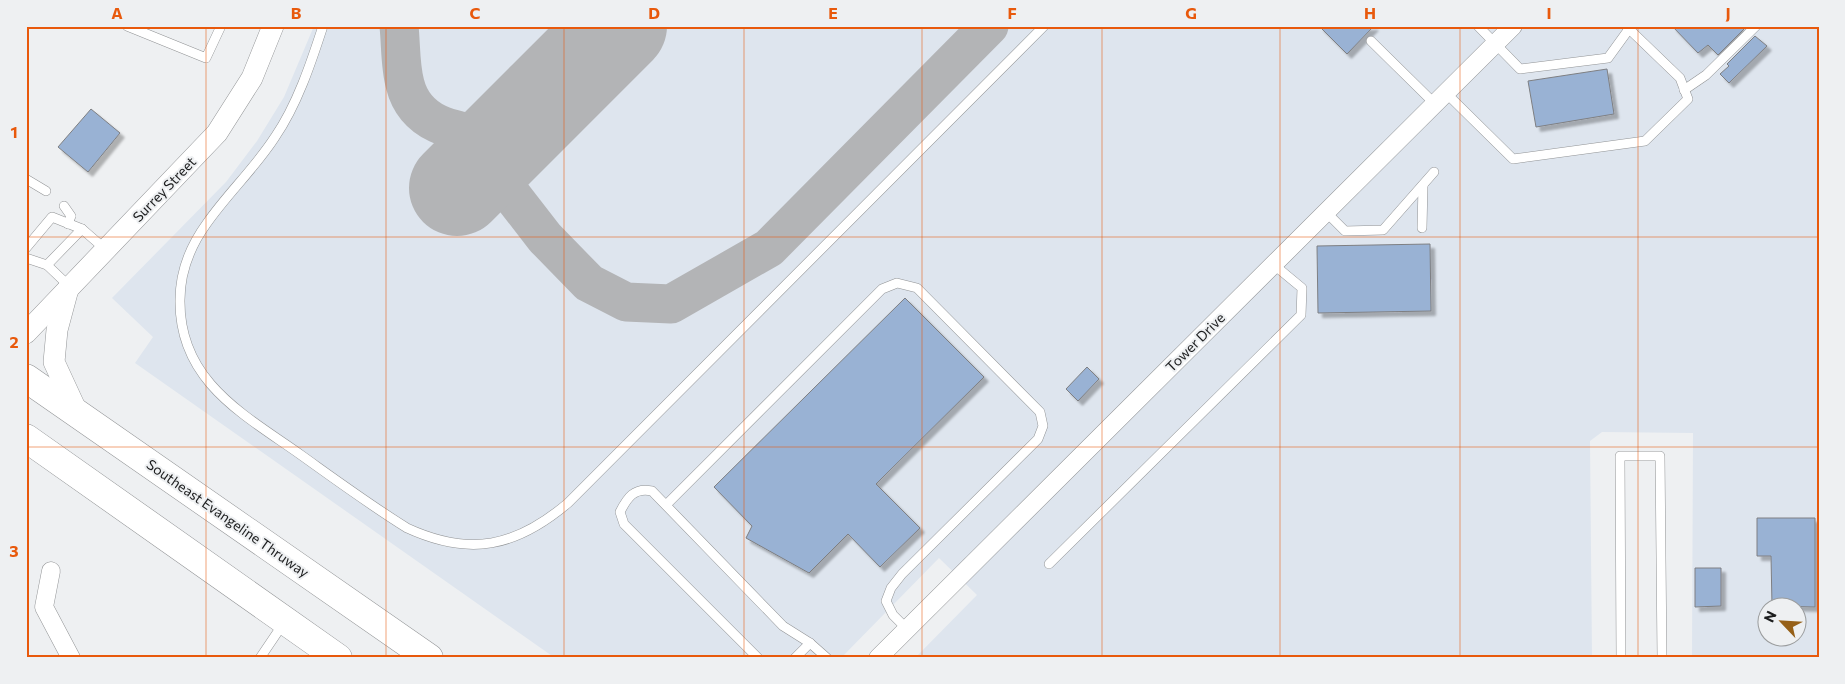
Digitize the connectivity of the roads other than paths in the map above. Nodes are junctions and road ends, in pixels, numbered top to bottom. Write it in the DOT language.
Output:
graph roads {
  1 [pos="127,26"];
  2 [pos="221,26"];
  3 [pos="273,26"];
  4 [pos="323,26"];
  5 [pos="1044,26"];
  6 [pos="1478,26"];
  7 [pos="1513,26"];
  8 [pos="1756,26"];
  9 [pos="1628,28"];
  10 [pos="1371,41"];
  11 [pos="1495,44"];
  12 [pos="1684,90"];
  13 [pos="1440,98"];
  14 [pos="1434,172"];
  15 [pos="26,179"];
  16 [pos="1423,185"];
  17 [pos="46,191"];
  18 [pos="64,206"];
  19 [pos="1326,212"];
  20 [pos="68,224"];
  21 [pos="1422,228"];
  22 [pos="82,229"];
  23 [pos="28,242"];
  24 [pos="105,249"];
  25 [pos="26,258"];
  26 [pos="1273,264"];
  27 [pos="48,265"];
  28 [pos="69,286"];
  29 [pos="26,333"];
  30 [pos="26,378"];
  31 [pos="78,414"];
  32 [pos="26,438"];
  33 [pos="667,504"];
  34 [pos="1049,564"];
  35 [pos="51,571"];
  36 [pos="285,621"];
  37 [pos="907,629"];
  38 [pos="810,643"];
  39 [pos="71,658"];
  40 [pos="260,658"];
  41 [pos="326,658"];
  42 [pos="338,658"];
  43 [pos="429,658"];
  44 [pos="758,658"];
  45 [pos="795,658"];
  46 [pos="827,658"];
  47 [pos="878,658"];
  48 [pos="1621,658"];
  49 [pos="1662,658"];
  1 -- 2 [label="lane"];
  3 -- 24 [label="street, Surrey Street"];
  4 -- 5 [label="lane"];
  6 -- 11 [label="lane"];
  7 -- 11 [label="street, Tower Drive"];
  8 -- 12 [label="lane"];
  9 -- 11 [label="lane"];
  9 -- 12 [label="lane"];
  10 -- 13 [label="lane"];
  11 -- 13 [label="street, Tower Drive"];
  12 -- 13 [label="lane"];
  13 -- 19 [label="street, Tower Drive"];
  14 -- 16 [label="lane"];
  15 -- 17 [label="lane"];
  16 -- 19 [label="lane"];
  16 -- 21 [label="lane"];
  18 -- 20 [label="lane"];
  19 -- 26 [label="street, Tower Drive"];
  20 -- 22 [label="lane"];
  20 -- 23 [label="lane"];
  22 -- 24 [label="lane"];
  22 -- 27 [label="lane"];
  24 -- 28 [label="street, Surrey Street"];
  25 -- 27 [label="lane"];
  26 -- 34 [label="lane"];
  26 -- 37 [label="street, Tower Drive"];
  27 -- 28 [label="lane"];
  28 -- 29 [label="street, Surrey Street"];
  28 -- 31 [label="street"];
  30 -- 31 [label="highway, Southeast Evangeline Thruway"];
  31 -- 43 [label="highway, Southeast Evangeline Thruway"];
  32 -- 36 [label="highway"];
  33 -- 37 [label="lane"];
  33 -- 38 [label="lane"];
  33 -- 44 [label="lane"];
  35 -- 39 [label="street"];
  36 -- 40 [label="lane"];
  36 -- 41 [label="highway"];
  36 -- 42 [label="highway"];
  37 -- 47 [label="street, Tower Drive"];
  38 -- 45 [label="lane"];
  38 -- 46 [label="lane"];
  48 -- 49 [label="lane"];
}
